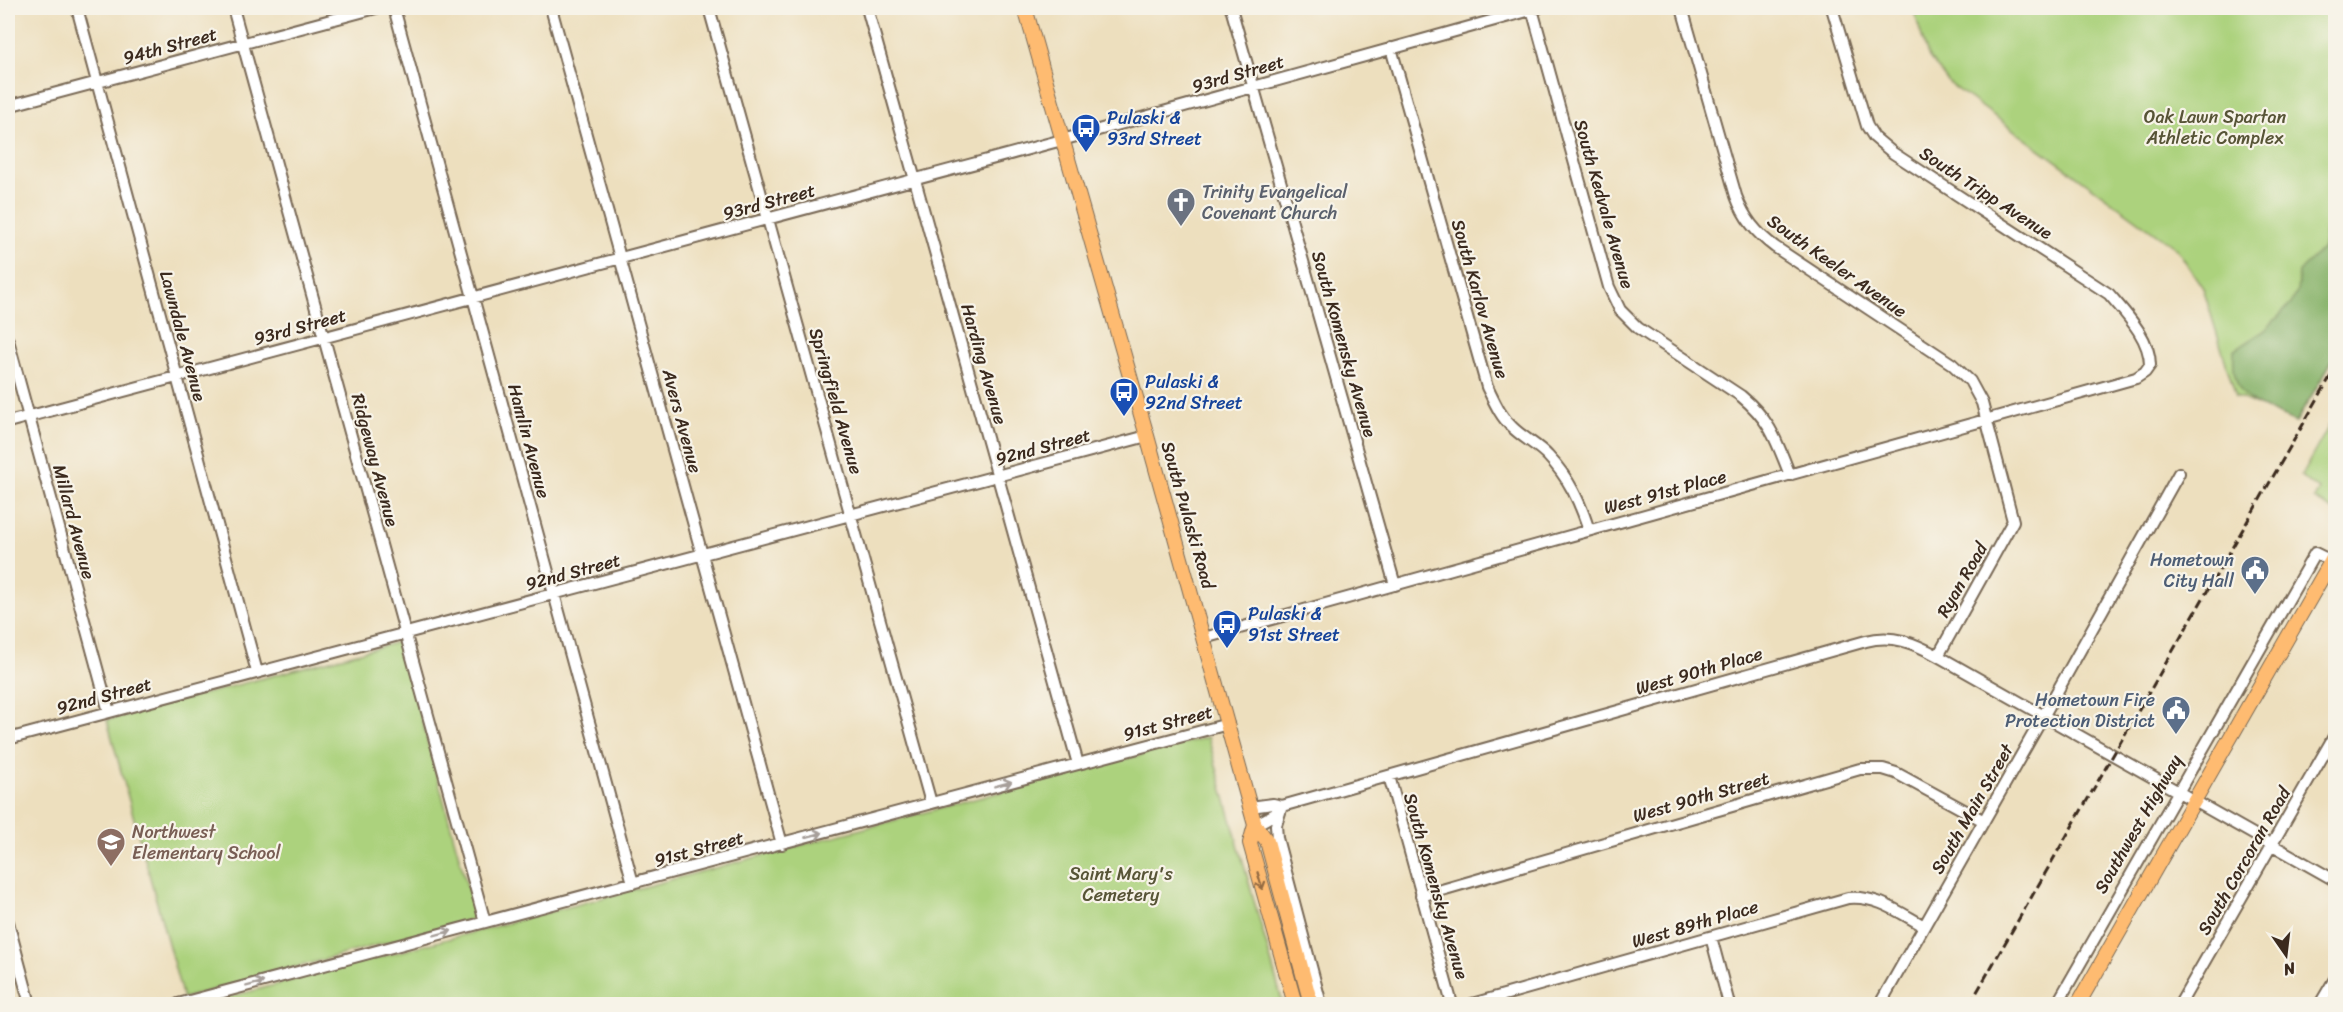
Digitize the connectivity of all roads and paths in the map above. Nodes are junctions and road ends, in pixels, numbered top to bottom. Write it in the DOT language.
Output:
graph roads {
  1 [pos="77,8"];
  2 [pos="233,8"];
  3 [pos="376,8"];
  4 [pos="394,8"];
  5 [pos="551,8"];
  6 [pos="709,8"];
  7 [pos="867,8"];
  8 [pos="1025,8"];
  9 [pos="1231,8"];
  10 [pos="1535,8"];
  11 [pos="1682,8"];
  12 [pos="1832,8"];
  13 [pos="242,43"];
  14 [pos="1391,48"];
  15 [pos="97,82"];
  16 [pos="1254,87"];
  17 [pos="8,106"];
  18 [pos="1062,140"];
  19 [pos="915,180"];
  20 [pos="768,219"];
  21 [pos="620,259"];
  22 [pos="473,298"];
  23 [pos="324,338"];
  24 [pos="8,340"];
  25 [pos="177,377"];
  26 [pos="2136,378"];
  27 [pos="28,417"];
  28 [pos="1986,420"];
  29 [pos="8,422"];
  30 [pos="1147,436"];
  31 [pos="2179,473"];
  32 [pos="1790,474"];
  33 [pos="998,476"];
  34 [pos="850,515"];
  35 [pos="2013,521"];
  36 [pos="1589,530"];
  37 [pos="701,555"];
  38 [pos="2333,557"];
  39 [pos="1395,585"];
  40 [pos="554,594"];
  41 [pos="405,633"];
  42 [pos="1204,638"];
  43 [pos="1938,656"];
  44 [pos="257,672"];
  45 [pos="109,712"];
  46 [pos="2044,716"];
  47 [pos="1228,724"];
  48 [pos="2336,733"];
  49 [pos="8,739"];
  50 [pos="1078,764"];
  51 [pos="1389,777"];
  52 [pos="2177,792"];
  53 [pos="2194,802"];
  54 [pos="931,803"];
  55 [pos="1282,806"];
  56 [pos="1250,807"];
  57 [pos="1984,820"];
  58 [pos="1255,825"];
  59 [pos="782,844"];
  60 [pos="2272,846"];
  61 [pos="2336,881"];
  62 [pos="633,884"];
  63 [pos="1421,896"];
  64 [pos="8,922"];
  65 [pos="486,922"];
  66 [pos="1924,926"];
  67 [pos="1711,937"];
  68 [pos="2336,976"];
  69 [pos="30,1005"];
  70 [pos="178,1005"];
  71 [pos="1295,1005"];
  72 [pos="1311,1005"];
  73 [pos="1321,1005"];
  74 [pos="1452,1005"];
  75 [pos="1472,1005"];
  76 [pos="1729,1005"];
  77 [pos="1880,1005"];
  78 [pos="2057,1005"];
  79 [pos="2078,1005"];
  80 [pos="2180,1005"];
  81 [pos="2320,1005"];
  1 -- 15 [label="street, Lawndale Avenue"];
  2 -- 13 [label="street, Ridgeway Avenue"];
  3 -- 13 [label="street, 94th Street"];
  4 -- 22 [label="street, Hamlin Avenue"];
  5 -- 21 [label="street, Avers Avenue"];
  6 -- 20 [label="street, Springfield Avenue"];
  7 -- 19 [label="street, Harding Avenue"];
  8 -- 18 [label="main road, South Pulaski Road"];
  9 -- 16 [label="street, South Komensky Avenue"];
  10 -- 14 [label="street, 93rd Street"];
  10 -- 32 [label="street, South Kedvale Avenue"];
  11 -- 28 [label="street, South Keeler Avenue"];
  12 -- 26 [label="street, South Tripp Avenue"];
  13 -- 15 [label="street, 94th Street"];
  13 -- 23 [label="street, Ridgeway Avenue"];
  14 -- 16 [label="street, 93rd Street"];
  14 -- 36 [label="street, South Karlov Avenue"];
  15 -- 17 [label="street, 94th Street"];
  15 -- 25 [label="street, Lawndale Avenue"];
  16 -- 18 [label="street, 93rd Street"];
  16 -- 39 [label="street, South Komensky Avenue"];
  18 -- 19 [label="street, 93rd Street"];
  18 -- 30 [label="main road, South Pulaski Road"];
  19 -- 20 [label="street, 93rd Street"];
  19 -- 33 [label="street, Harding Avenue"];
  20 -- 21 [label="street, 93rd Street"];
  20 -- 34 [label="street, Springfield Avenue"];
  21 -- 22 [label="street, 93rd Street"];
  21 -- 37 [label="street, Avers Avenue"];
  22 -- 23 [label="street, 93rd Street"];
  22 -- 40 [label="street, Hamlin Avenue"];
  23 -- 25 [label="street, 93rd Street"];
  23 -- 41 [label="street, Ridgeway Avenue"];
  24 -- 27 [label="street, Millard Avenue"];
  25 -- 27 [label="street, 93rd Street"];
  25 -- 44 [label="street, Lawndale Avenue"];
  26 -- 28 [label="street, West 91st Place"];
  27 -- 29 [label="street, 93rd Street"];
  27 -- 45 [label="street, Millard Avenue"];
  28 -- 32 [label="street, West 91st Place"];
  28 -- 35 [label="street, South Keeler Avenue"];
  30 -- 33 [label="street, 92nd Street"];
  30 -- 42 [label="main road, South Pulaski Road"];
  31 -- 46 [label="street, South Main Street"];
  32 -- 36 [label="street, West 91st Place"];
  33 -- 34 [label="street, 92nd Street"];
  33 -- 50 [label="street, Harding Avenue"];
  34 -- 37 [label="street, 92nd Street"];
  34 -- 54 [label="street, Springfield Avenue"];
  35 -- 43 [label="street, Ryan Road"];
  36 -- 39 [label="street, West 91st Place"];
  37 -- 40 [label="street, 92nd Street"];
  37 -- 59 [label="street, Avers Avenue"];
  38 -- 52 [label="street, Southwest Highway"];
  38 -- 53 [label="main road, Southwest Highway"];
  39 -- 42 [label="street, West 91st Place"];
  40 -- 41 [label="street, 92nd Street"];
  40 -- 62 [label="street, Hamlin Avenue"];
  41 -- 44 [label="street, 92nd Street"];
  41 -- 65 [label="street, Ridgeway Avenue"];
  42 -- 47 [label="main road, South Pulaski Road"];
  43 -- 46 [label="street, West 90th Place"];
  43 -- 51 [label="street, West 90th Place"];
  44 -- 45 [label="street, 92nd Street"];
  45 -- 49 [label="street, 92nd Street"];
  46 -- 52 [label="street, West 90th Place"];
  46 -- 57 [label="street, South Main Street"];
  47 -- 50 [label="street, 91st Street"];
  47 -- 56 [label="main road, South Pulaski Road"];
  48 -- 60 [label="street, South Corcoran Road"];
  54 -- 50 [label="street, 91st Street, one-way"];
  51 -- 55 [label="street, West 90th Place"];
  51 -- 63 [label="street, South Komensky Avenue"];
  52 -- 53 [label="street, West 90th Place"];
  52 -- 78 [label="street, Southwest Highway"];
  53 -- 60 [label="street, West 90th Place"];
  53 -- 79 [label="main road, Southwest Highway"];
  59 -- 54 [label="street, 91st Street, one-way"];
  55 -- 56 [label="street, West 90th Place"];
  55 -- 58 [label="street, West 90th Place"];
  55 -- 73 [label="street"];
  56 -- 58 [label="main road, South Pulaski Road"];
  57 -- 63 [label="street, West 90th Street"];
  57 -- 66 [label="street, South Main Street"];
  58 -- 71 [label="main road, South Pulaski Road, one-way"];
  58 -- 72 [label="main road, South Pulaski Road"];
  59 -- 62 [label="street, 91st Street"];
  60 -- 61 [label="street, West 90th Place"];
  60 -- 80 [label="street, South Corcoran Road"];
  62 -- 65 [label="street, 91st Street"];
  63 -- 74 [label="street, South Komensky Avenue"];
  64 -- 69 [label="street"];
  70 -- 65 [label="street, 91st Street, one-way"];
  66 -- 67 [label="street, West 89th Place"];
  66 -- 77 [label="street, South Main Street"];
  67 -- 75 [label="street, West 89th Place"];
  67 -- 76 [label="street"];
  68 -- 81 [label="street"];
}
